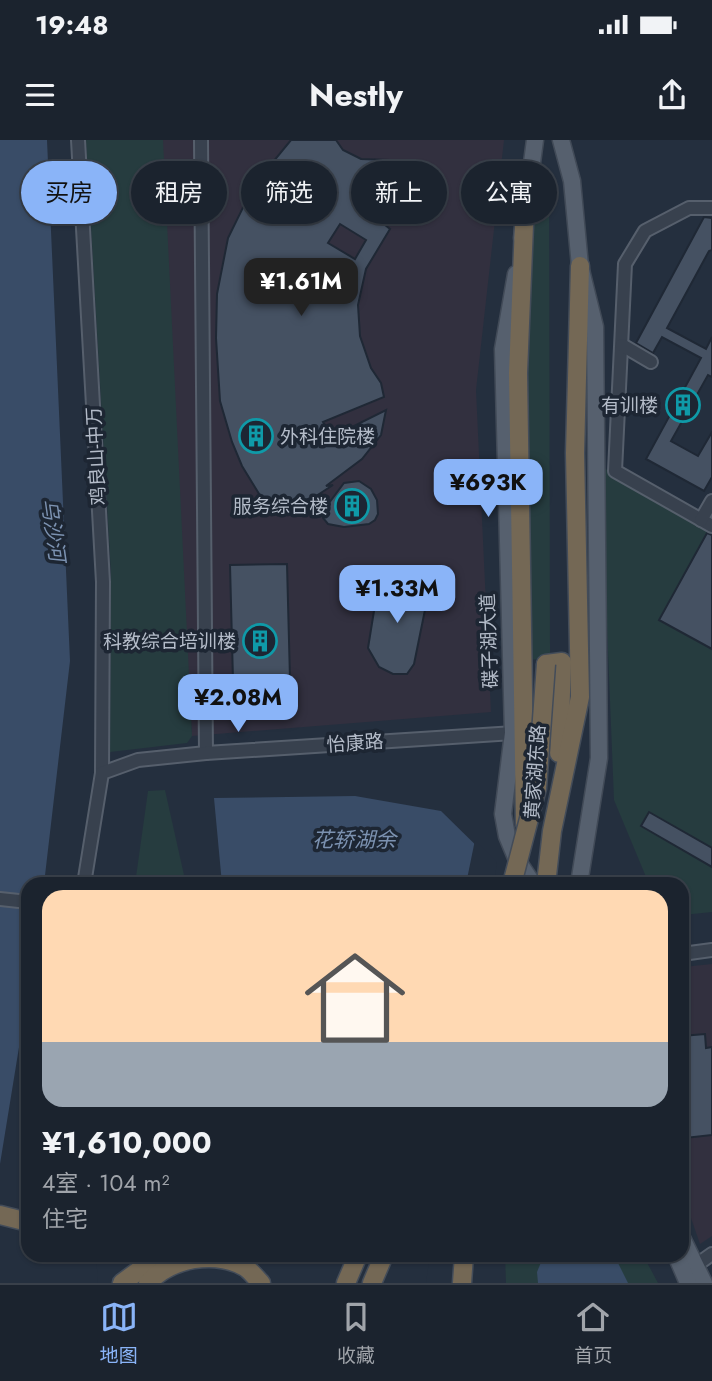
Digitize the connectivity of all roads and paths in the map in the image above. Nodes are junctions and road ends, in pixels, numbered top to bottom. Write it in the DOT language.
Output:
graph roads {
  1 [pos="78,140"];
  2 [pos="201,140"];
  3 [pos="535,140"];
  4 [pos="561,140"];
  5 [pos="712,208"];
  6 [pos="524,225"];
  7 [pos="580,266"];
  8 [pos="622,345"];
  9 [pos="651,362"];
  10 [pos="712,501"];
  11 [pos="707,523"];
  12 [pos="513,733"];
  13 [pos="206,753"];
  14 [pos="102,773"];
  15 [pos="552,831"];
  16 [pos="525,842"];
  17 [pos="85,877"];
  18 [pos="509,877"];
  19 [pos="514,877"];
  20 [pos="530,877"];
  21 [pos="537,877"];
  22 [pos="547,877"];
  23 [pos="580,877"];
  24 [pos="0,900"];
  25 [pos="21,902"];
  26 [pos="712,950"];
  27 [pos="689,953"];
  28 [pos="0,1215"];
  29 [pos="21,1220"];
  30 [pos="689,1253"];
  31 [pos="712,1254"];
  32 [pos="156,1262"];
  33 [pos="178,1262"];
  34 [pos="225,1262"];
  35 [pos="355,1262"];
  36 [pos="381,1262"];
  37 [pos="464,1262"];
  38 [pos="679,1262"];
  39 [pos="695,1266"];
  40 [pos="122,1283"];
  41 [pos="148,1283"];
  42 [pos="261,1283"];
  43 [pos="346,1283"];
  44 [pos="372,1283"];
  45 [pos="462,1283"];
  46 [pos="688,1283"];
  47 [pos="704,1283"];
  1 -- 14 [label="street, 鸡良山-中万"];
  2 -- 13 [label="street"];
  3 -- 6 [label="main road, 碟子湖大道"];
  4 -- 7 [label="main road"];
  5 -- 8 [label="street"];
  6 -- 12 [label="main road, 碟子湖大道"];
  6 -- 16 [label="highway, bridge"];
  7 -- 15 [label="highway"];
  7 -- 23 [label="main road"];
  8 -- 9 [label="street"];
  8 -- 11 [label="street"];
  10 -- 11 [label="street"];
  12 -- 13 [label="street, 怡康路"];
  12 -- 20 [label="main road, 碟子湖大道"];
  13 -- 14 [label="street, 怡康路"];
  14 -- 17 [label="street"];
  15 -- 16 [label="highway, 黄家湖东路, bridge"];
  15 -- 21 [label="highway, 黄家湖东路"];
  15 -- 22 [label="highway"];
  16 -- 18 [label="highway, bridge"];
  16 -- 19 [label="highway, 黄家湖东路, bridge"];
  24 -- 25 [label="street"];
  26 -- 27 [label="street"];
  28 -- 29 [label="highway"];
  30 -- 39 [label="main road"];
  31 -- 39 [label="street"];
  32 -- 40 [label="highway"];
  33 -- 41 [label="highway"];
  34 -- 42 [label="highway"];
  35 -- 43 [label="highway"];
  36 -- 44 [label="highway"];
  37 -- 45 [label="highway"];
  38 -- 46 [label="main road"];
  39 -- 47 [label="main road"];
}
